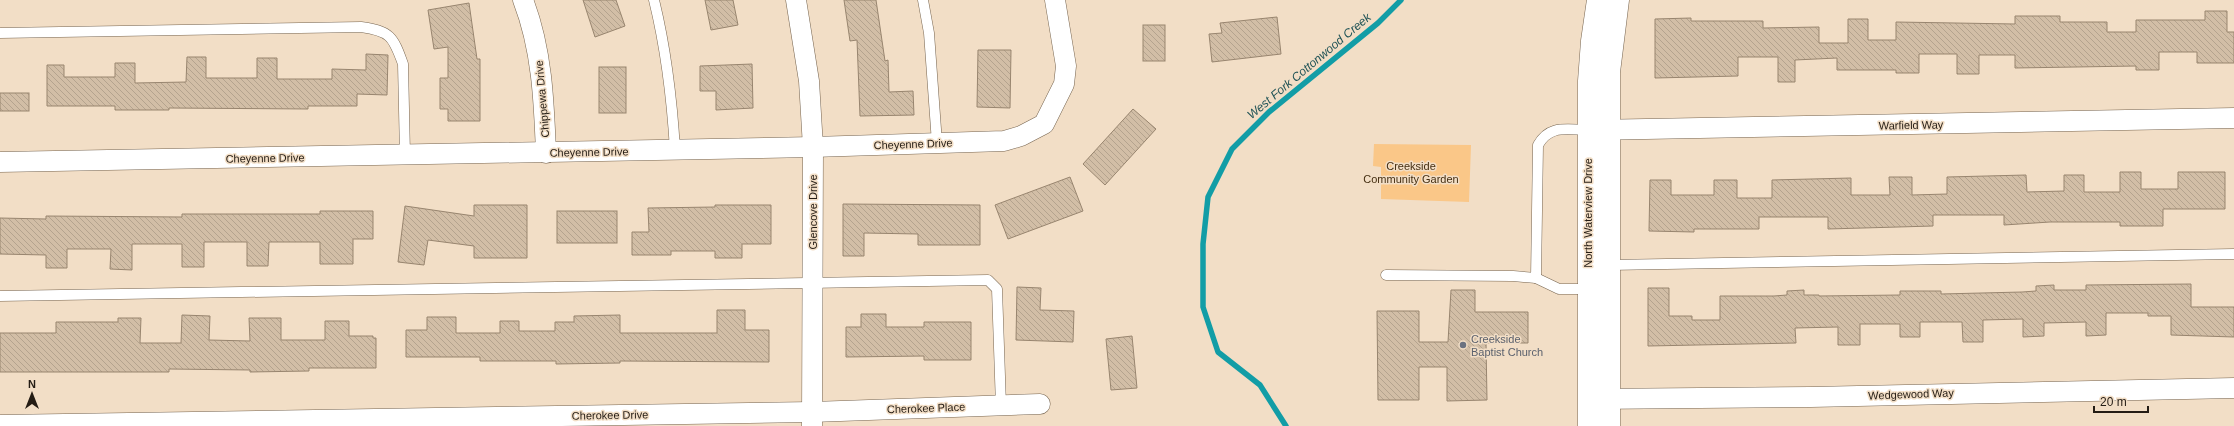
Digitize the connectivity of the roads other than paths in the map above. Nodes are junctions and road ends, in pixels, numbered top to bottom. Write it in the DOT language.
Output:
graph roads {
  1 [pos="523,0"];
  2 [pos="654,0"];
  3 [pos="796,0"];
  4 [pos="923,0"];
  5 [pos="1055,0"];
  6 [pos="1598,0"];
  7 [pos="1618,0"];
  8 [pos="0,33"];
  9 [pos="2234,118"];
  10 [pos="1598,130"];
  11 [pos="937,143"];
  12 [pos="812,147"];
  13 [pos="675,150"];
  14 [pos="546,153"];
  15 [pos="405,155"];
  16 [pos="0,162"];
  17 [pos="2234,254"];
  18 [pos="1609,265"];
  19 [pos="1386,275"];
  20 [pos="1536,278"];
  21 [pos="813,283"];
  22 [pos="1588,289"];
  23 [pos="0,296"];
  24 [pos="2234,388"];
  25 [pos="1599,399"];
  26 [pos="1040,404"];
  27 [pos="1001,406"];
  28 [pos="812,419"];
  29 [pos="0,425"];
  30 [pos="1589,426"];
  31 [pos="1609,426"];
  1 -- 14 [label="street, Chippewa Drive"];
  2 -- 13 [label="lane"];
  3 -- 12 [label="street, Glencove Drive"];
  4 -- 11 [label="lane"];
  5 -- 11 [label="street, Cheyenne Drive"];
  6 -- 10 [label="street, North Waterview Drive"];
  7 -- 10 [label="street, North Waterview Drive"];
  8 -- 15 [label="lane"];
  9 -- 10 [label="street, Warfield Way"];
  10 -- 18 [label="street, North Waterview Drive"];
  10 -- 20 [label="lane"];
  10 -- 22 [label="street, North Waterview Drive"];
  11 -- 12 [label="street, Cheyenne Drive"];
  12 -- 13 [label="street, Cheyenne Drive"];
  12 -- 21 [label="street, Glencove Drive"];
  13 -- 14 [label="street, Cheyenne Drive"];
  14 -- 15 [label="street, Cheyenne Drive"];
  15 -- 16 [label="street, Cheyenne Drive"];
  17 -- 18 [label="lane"];
  18 -- 25 [label="street, North Waterview Drive"];
  19 -- 20 [label="lane"];
  20 -- 22 [label="lane"];
  21 -- 23 [label="lane"];
  21 -- 27 [label="lane"];
  21 -- 28 [label="street, Glencove Drive"];
  22 -- 25 [label="street, North Waterview Drive"];
  24 -- 25 [label="street, Wedgewood Way"];
  25 -- 30 [label="street, North Waterview Drive"];
  25 -- 31 [label="street, North Waterview Drive"];
  26 -- 27 [label="street, Cherokee Place"];
  27 -- 28 [label="street, Cherokee Place"];
  28 -- 29 [label="street, Cherokee Drive"];
}
